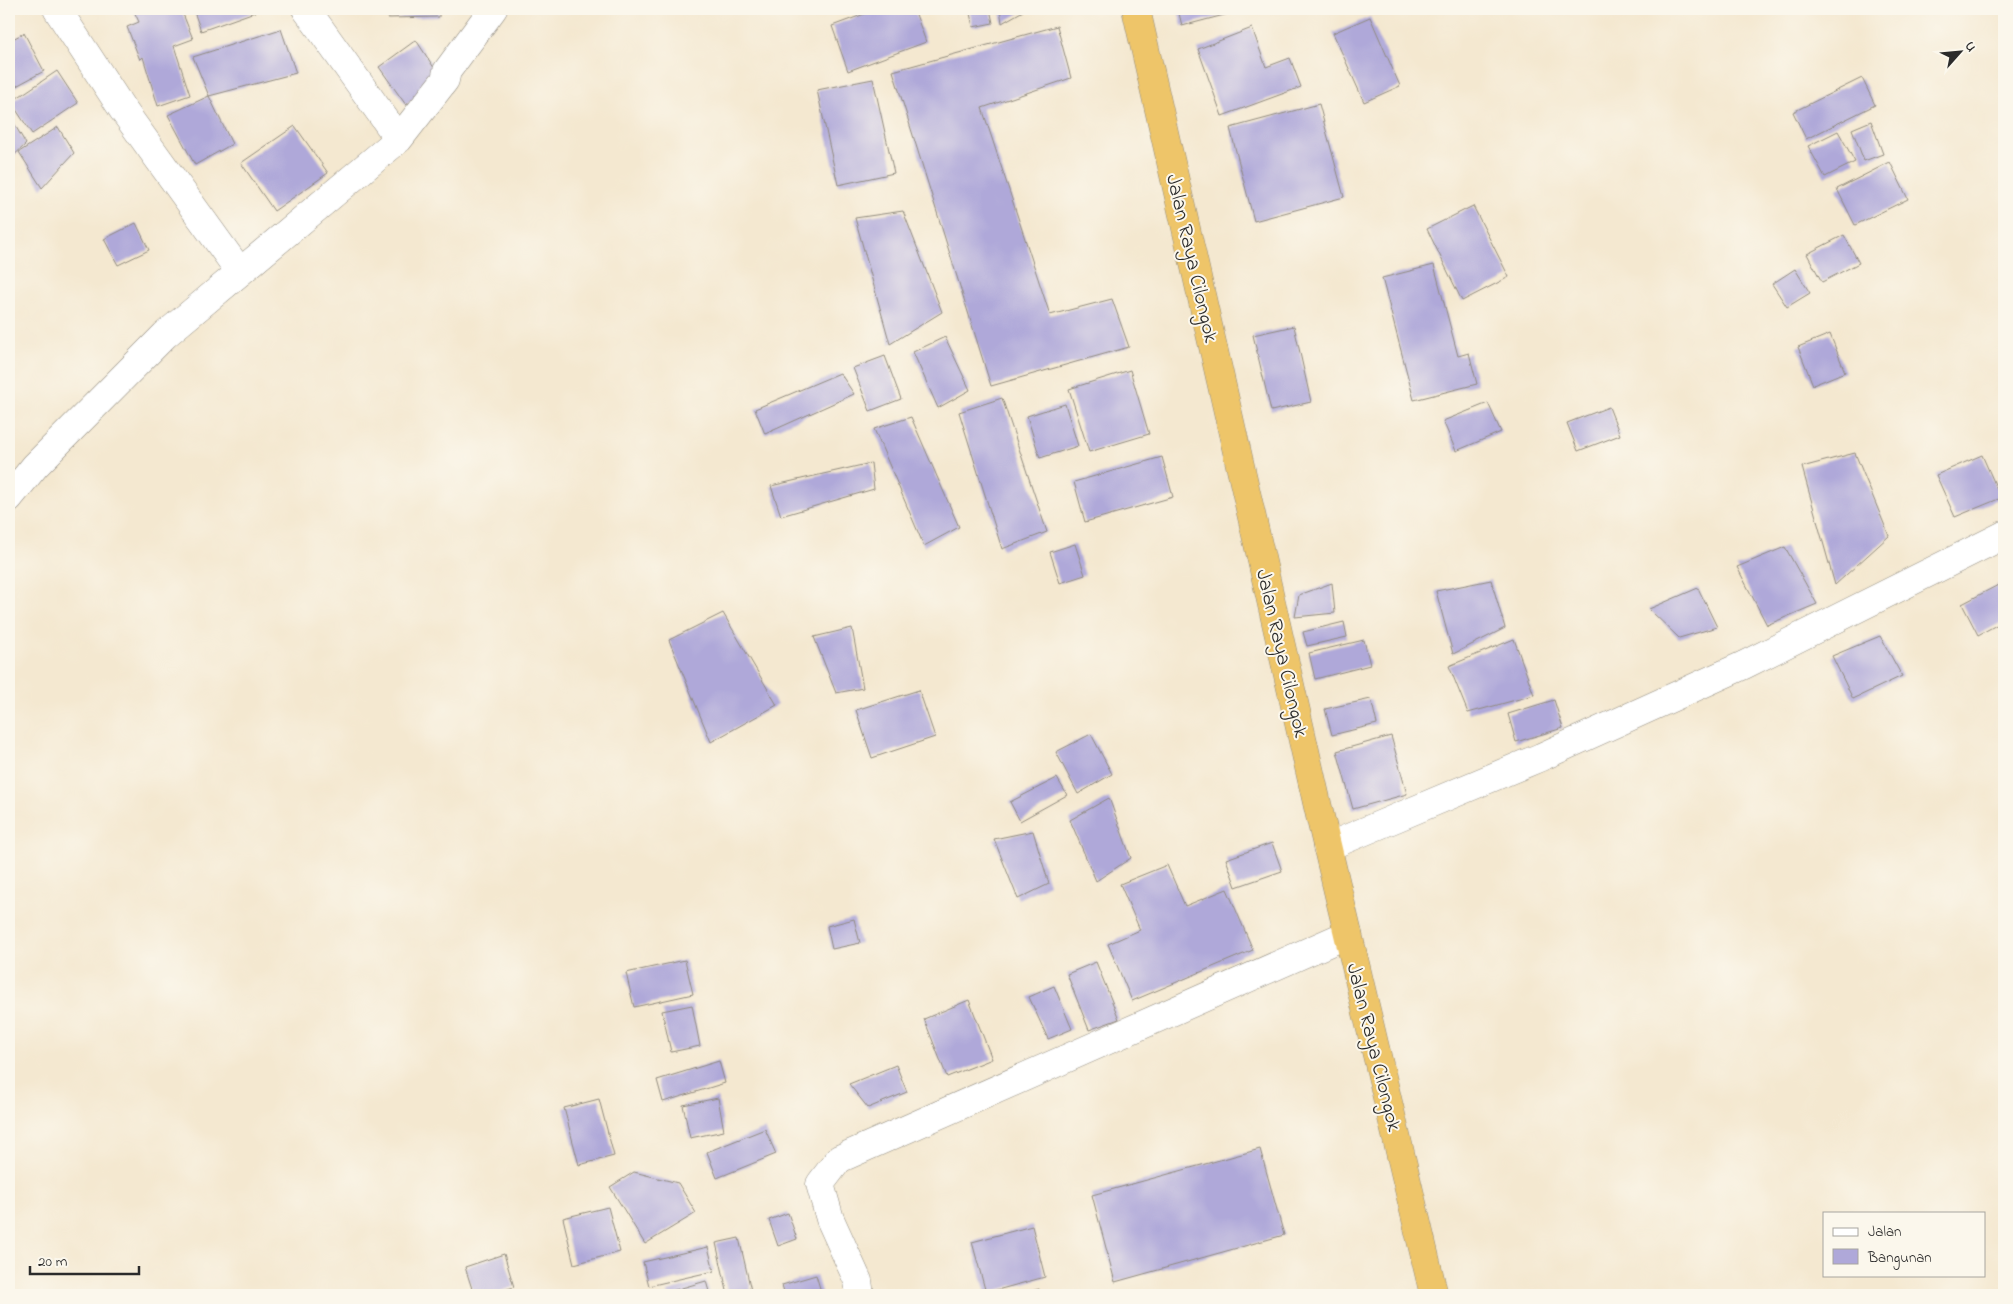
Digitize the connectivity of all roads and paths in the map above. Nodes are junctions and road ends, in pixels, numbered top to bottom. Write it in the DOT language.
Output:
graph roads {
  1 [pos="57,9"];
  2 [pos="306,9"];
  3 [pos="493,9"];
  4 [pos="1136,9"];
  5 [pos="399,139"];
  6 [pos="240,272"];
  7 [pos="9,498"];
  8 [pos="2004,535"];
  9 [pos="1327,847"];
  10 [pos="1348,934"];
  11 [pos="860,1295"];
  12 [pos="1434,1295"];
  1 -- 6 [label="street"];
  2 -- 5 [label="street"];
  3 -- 5 [label="street"];
  4 -- 9 [label="highway, Jalan Raya Cilongok"];
  5 -- 6 [label="street"];
  6 -- 7 [label="street"];
  8 -- 9 [label="street"];
  9 -- 10 [label="highway, Jalan Raya Cilongok"];
  10 -- 11 [label="street"];
  10 -- 12 [label="highway, Jalan Raya Cilongok"];
}
